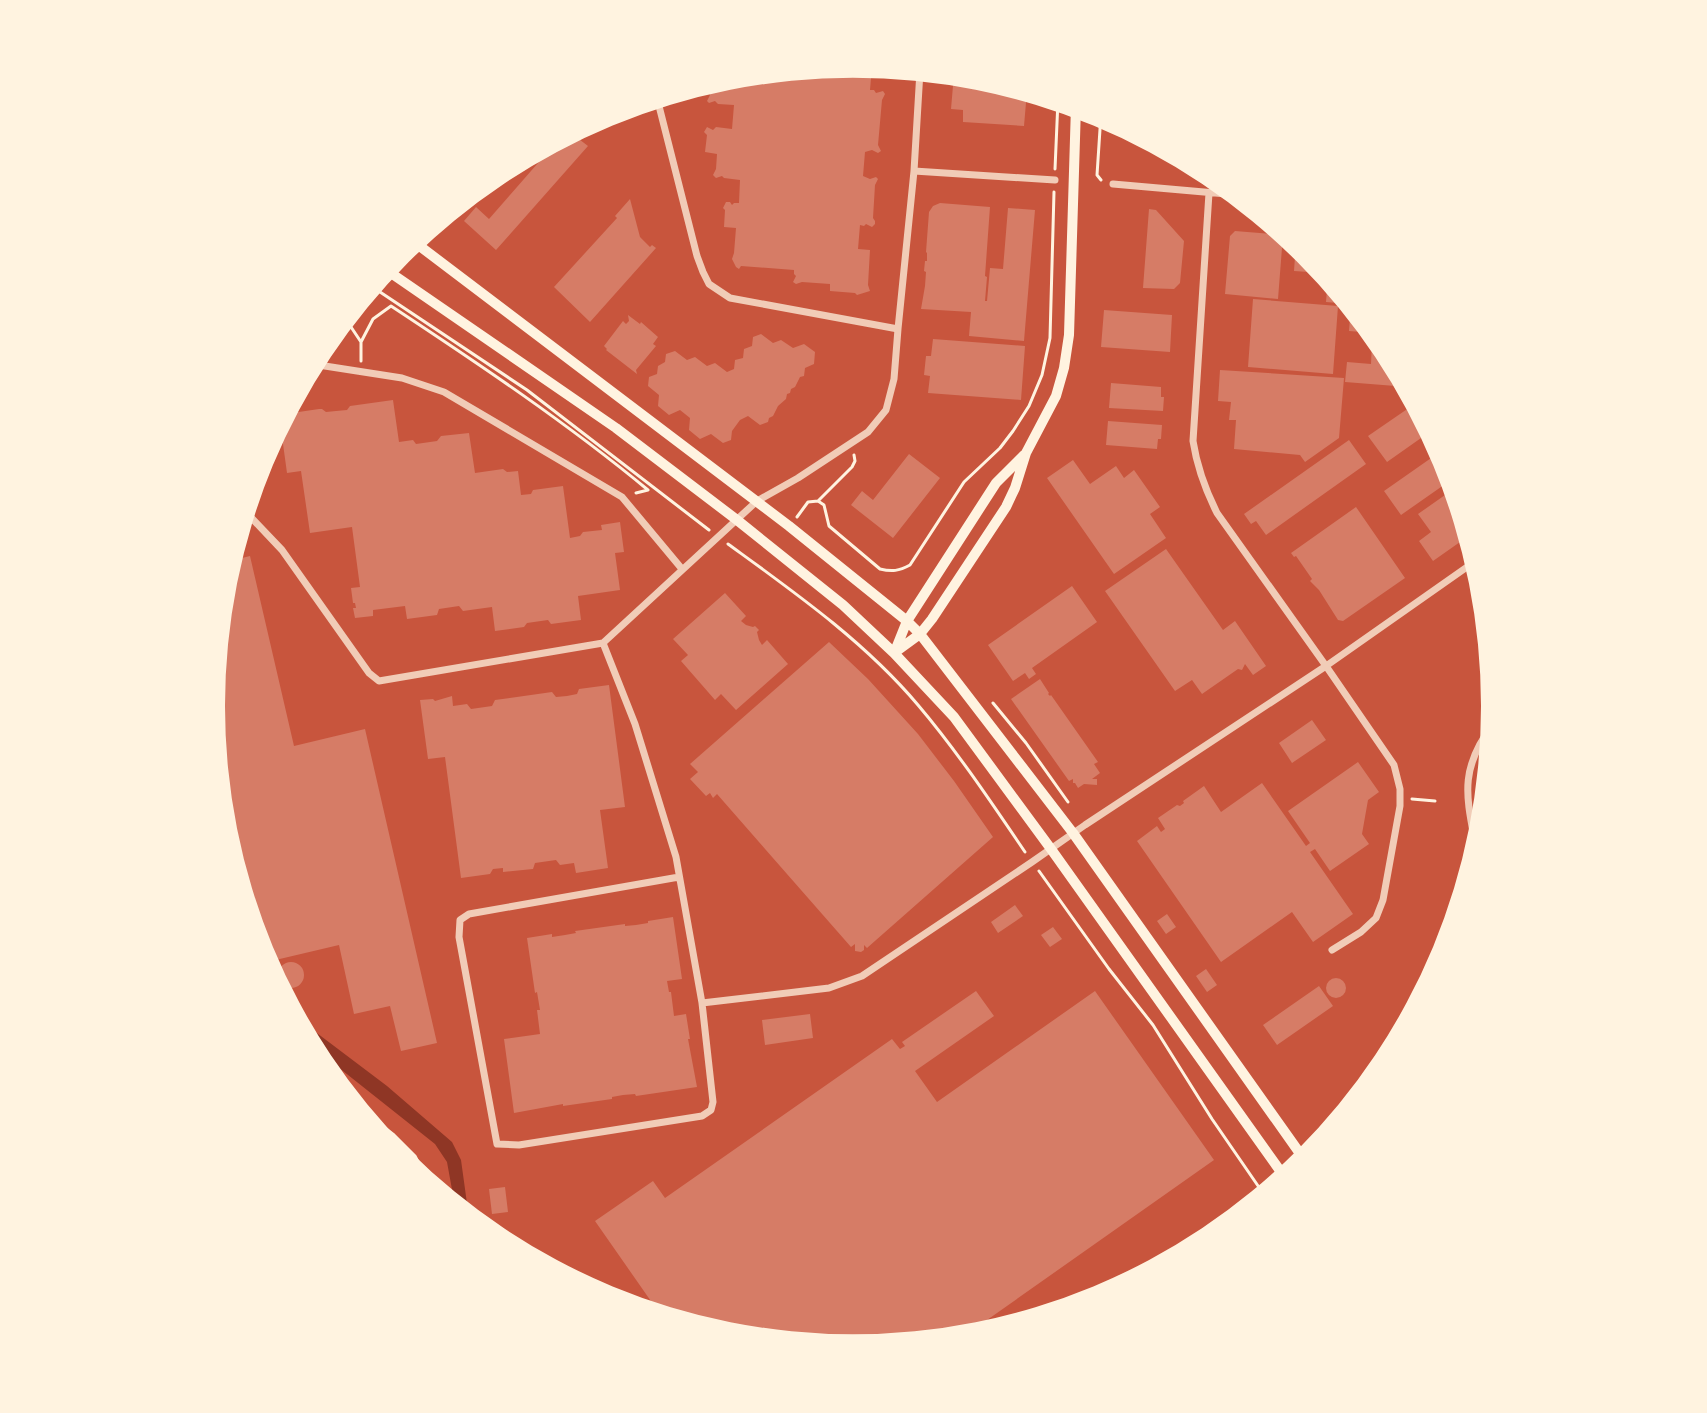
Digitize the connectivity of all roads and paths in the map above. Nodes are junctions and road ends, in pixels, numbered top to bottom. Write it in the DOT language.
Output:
graph roads {
  1 [pos="919,81"];
  2 [pos="660,108"];
  3 [pos="1058,112"];
  4 [pos="1076,119"];
  5 [pos="1100,129"];
  6 [pos="914,171"];
  7 [pos="1055,180"];
  8 [pos="1113,184"];
  9 [pos="1209,193"];
  10 [pos="1216,193"];
  11 [pos="423,249"];
  12 [pos="396,276"];
  13 [pos="381,292"];
  14 [pos="352,328"];
  15 [pos="898,329"];
  16 [pos="361,342"];
  17 [pos="325,366"];
  18 [pos="360,372"];
  19 [pos="853,443"];
  20 [pos="1026,453"];
  21 [pos="622,497"];
  22 [pos="757,501"];
  23 [pos="818,501"];
  24 [pos="253,520"];
  25 [pos="737,520"];
  26 [pos="789,526"];
  27 [pos="719,537"];
  28 [pos="773,549"];
  29 [pos="759,567"];
  30 [pos="1466,568"];
  31 [pos="682,569"];
  32 [pos="907,621"];
  33 [pos="920,634"];
  34 [pos="603,643"];
  35 [pos="894,653"];
  36 [pos="1326,666"];
  37 [pos="993,703"];
  38 [pos="1481,743"];
  39 [pos="1400,797"];
  40 [pos="1435,801"];
  41 [pos="1068,802"];
  42 [pos="1472,819"];
  43 [pos="1073,833"];
  44 [pos="1051,849"];
  45 [pos="1032,862"];
  46 [pos="679,877"];
  47 [pos="1332,950"];
  48 [pos="702,1003"];
  49 [pos="395,1136"];
  50 [pos="1298,1151"];
  51 [pos="416,1157"];
  52 [pos="1279,1169"];
  53 [pos="1259,1187"];
  1 -- 6 [label="street"];
  2 -- 15 [label="street"];
  3 -- 7 [label="path"];
  4 -- 20 [label="main road"];
  5 -- 8 [label="path"];
  6 -- 7 [label="street"];
  6 -- 15 [label="street"];
  7 -- 23 [label="path"];
  8 -- 9 [label="street"];
  9 -- 10 [label="street"];
  9 -- 36 [label="street"];
  11 -- 22 [label="main road"];
  12 -- 25 [label="main road"];
  13 -- 27 [label="path"];
  14 -- 16 [label="path"];
  15 -- 19 [label="street"];
  16 -- 18 [label="path"];
  16 -- 21 [label="path"];
  17 -- 18 [label="street"];
  18 -- 21 [label="street"];
  19 -- 22 [label="street"];
  19 -- 23 [label="path"];
  20 -- 32 [label="main road"];
  20 -- 33 [label="main road"];
  21 -- 31 [label="street"];
  22 -- 25 [label="street"];
  22 -- 26 [label="main road"];
  23 -- 26 [label="path"];
  24 -- 34 [label="street"];
  25 -- 27 [label="street"];
  25 -- 28 [label="main road"];
  26 -- 32 [label="main road"];
  27 -- 29 [label="path"];
  27 -- 31 [label="street"];
  28 -- 29 [label="path"];
  28 -- 35 [label="main road"];
  29 -- 45 [label="path"];
  30 -- 36 [label="street"];
  31 -- 34 [label="street"];
  32 -- 33 [label="main road"];
  32 -- 35 [label="main road"];
  33 -- 35 [label="main road"];
  33 -- 43 [label="main road"];
  34 -- 46 [label="street"];
  35 -- 44 [label="main road"];
  36 -- 39 [label="street"];
  36 -- 43 [label="street"];
  37 -- 41 [label="path"];
  38 -- 42 [label="street"];
  39 -- 40 [label="path"];
  39 -- 47 [label="street"];
  43 -- 44 [label="street"];
  43 -- 50 [label="main road"];
  44 -- 45 [label="street"];
  44 -- 52 [label="main road"];
  45 -- 48 [label="street"];
  45 -- 53 [label="path"];
  46 -- 48 [label="street"];
  46 -- 48 [label="street"];
  49 -- 51 [label="path"];
}
